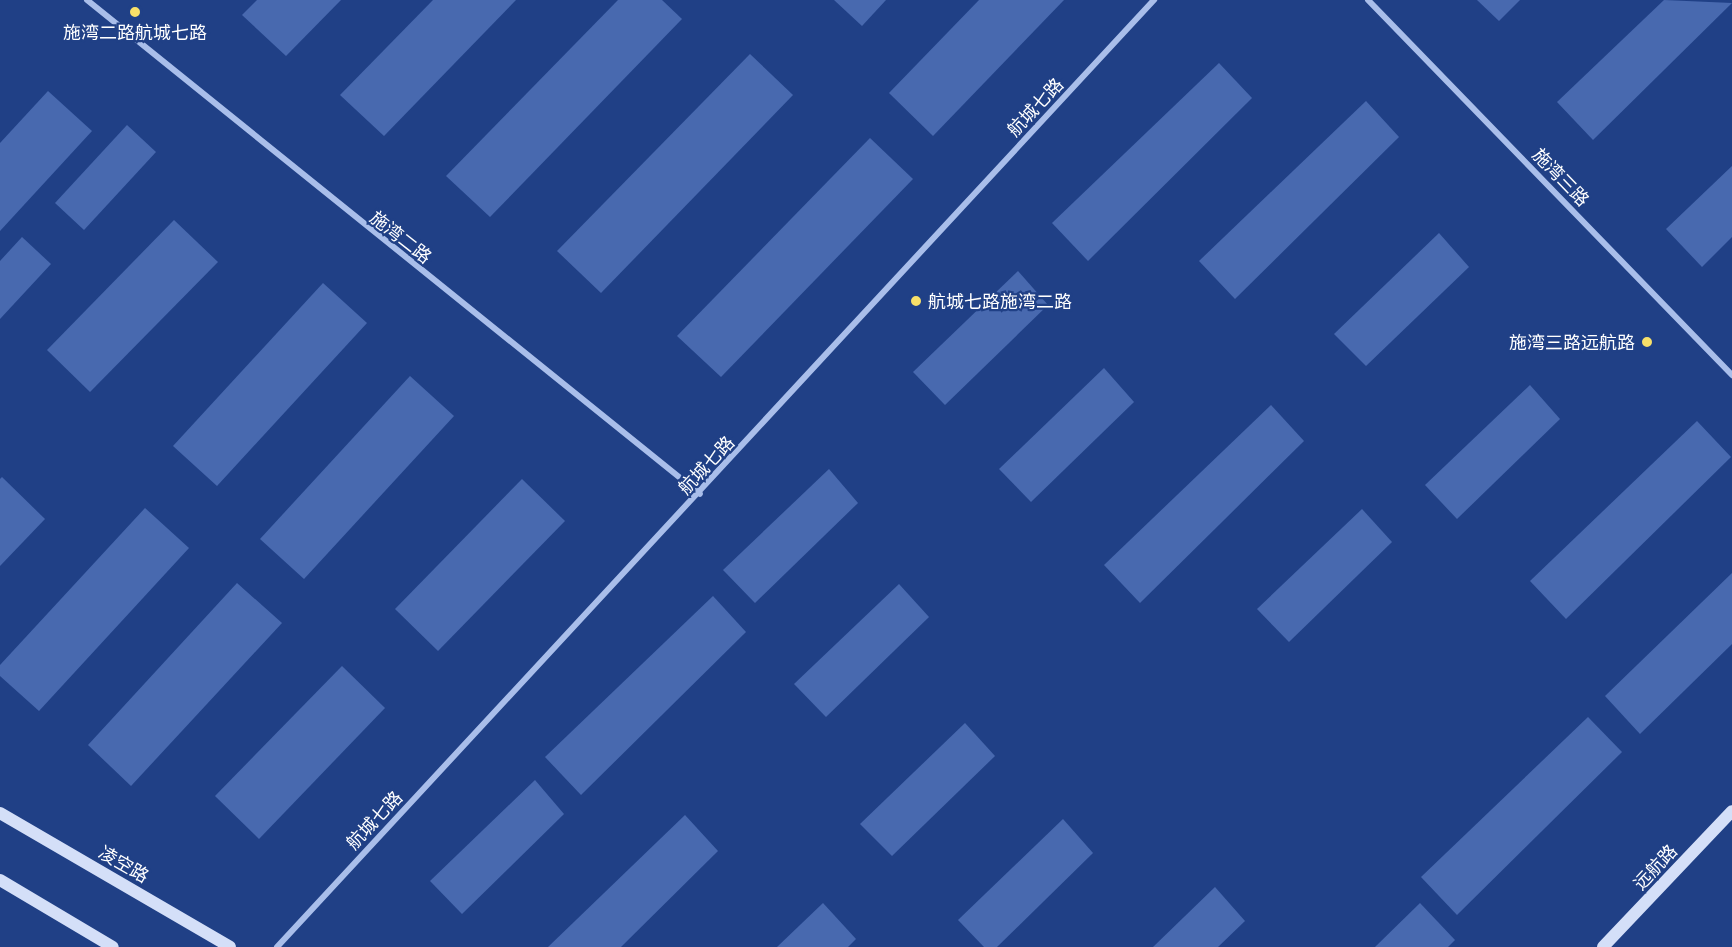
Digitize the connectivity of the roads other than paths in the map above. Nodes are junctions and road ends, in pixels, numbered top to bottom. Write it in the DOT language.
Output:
graph roads {
  1 [pos="87,0"];
  2 [pos="1154,0"];
  3 [pos="1368,0"];
  4 [pos="1732,375"];
  5 [pos="700,494"];
  6 [pos="1732,811"];
  7 [pos="0,813"];
  8 [pos="0,880"];
  9 [pos="113,947"];
  10 [pos="230,947"];
  11 [pos="277,947"];
  12 [pos="1603,947"];
  1 -- 5 [label="street, 施湾二路"];
  2 -- 5 [label="street, 航城七路"];
  3 -- 4 [label="street, 施湾三路"];
  5 -- 11 [label="street, 航城七路"];
  6 -- 12 [label="main road, 远航路"];
  7 -- 10 [label="main road, 凌空路"];
  8 -- 9 [label="main road"];
}
